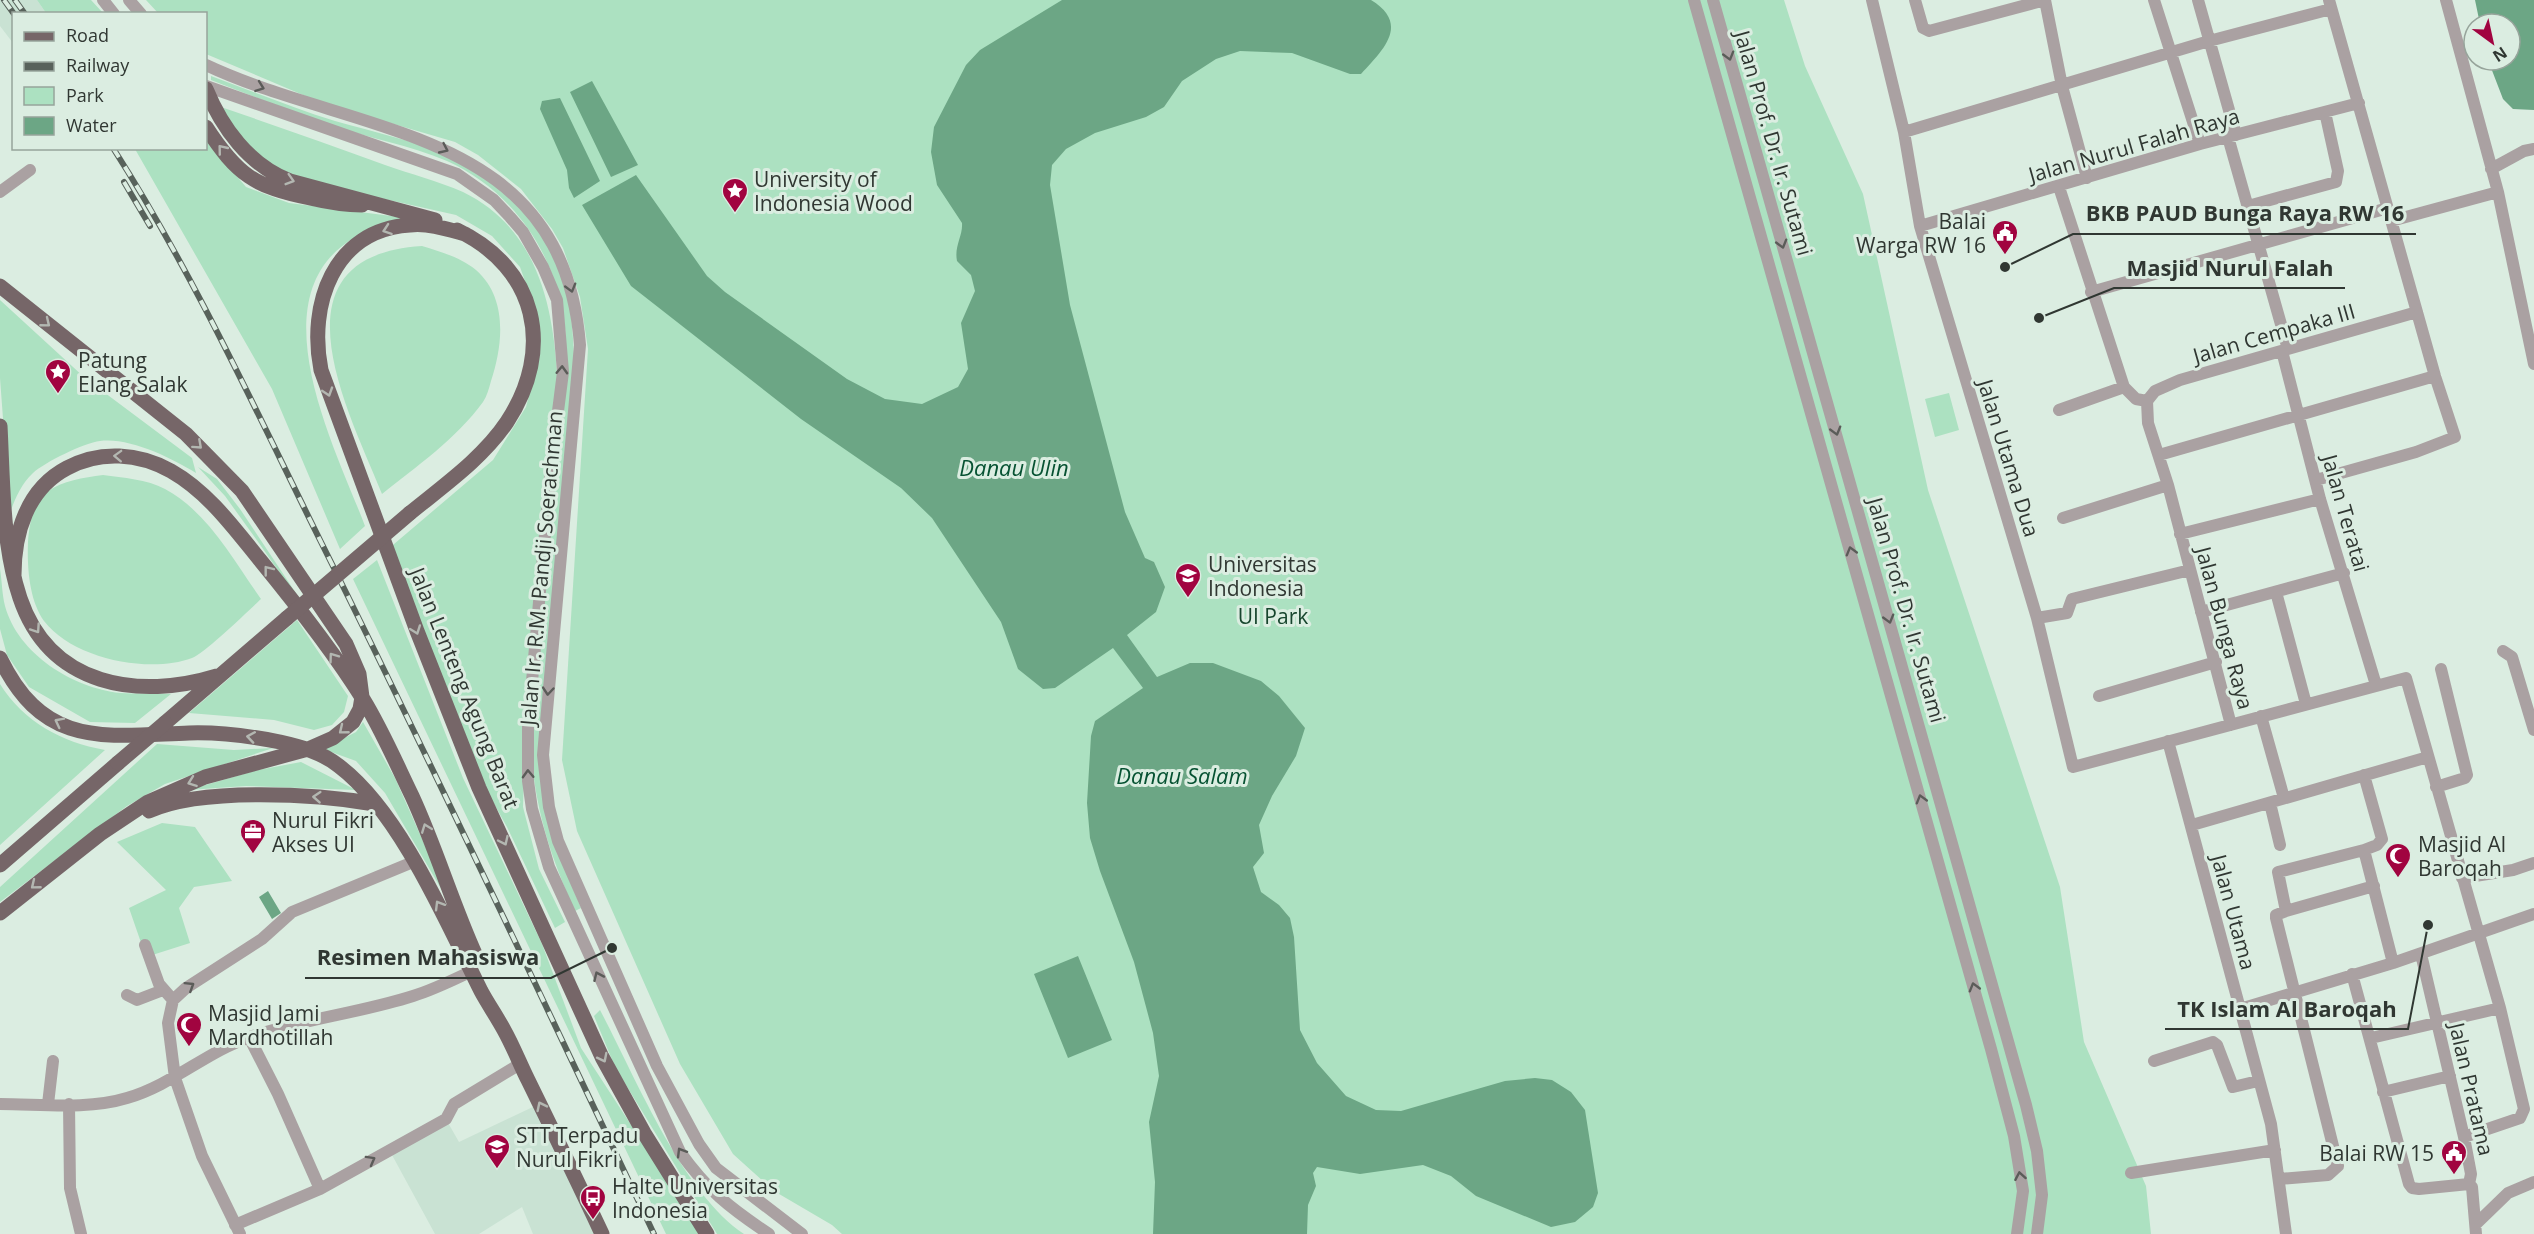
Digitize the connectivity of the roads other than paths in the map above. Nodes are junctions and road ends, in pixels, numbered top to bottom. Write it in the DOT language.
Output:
graph roads {
  1 [pos="103,0"];
  2 [pos="129,0"];
  3 [pos="1694,0"];
  4 [pos="1713,0"];
  5 [pos="1872,0"];
  6 [pos="1916,0"];
  7 [pos="2045,0"];
  8 [pos="2154,0"];
  9 [pos="2198,0"];
  10 [pos="2446,0"];
  11 [pos="2330,4"];
  12 [pos="112,12"];
  13 [pos="139,12"];
  14 [pos="2209,41"];
  15 [pos="2171,52"];
  16 [pos="207,65"];
  17 [pos="2062,86"];
  18 [pos="207,88"];
  19 [pos="207,91"];
  20 [pos="2359,103"];
  21 [pos="2325,112"];
  22 [pos="207,129"];
  23 [pos="1904,132"];
  24 [pos="2232,136"];
  25 [pos="2200,144"];
  26 [pos="2534,148"];
  27 [pos="2491,168"];
  28 [pos="30,170"];
  29 [pos="2087,178"];
  30 [pos="2059,187"];
  31 [pos="0,192"];
  32 [pos="2498,192"];
  33 [pos="373,203"];
  34 [pos="2248,206"];
  35 [pos="2388,208"];
  36 [pos="2391,221"];
  37 [pos="1920,226"];
  38 [pos="465,234"];
  39 [pos="2258,244"];
  40 [pos="0,286"];
  41 [pos="2091,292"];
  42 [pos="2417,312"];
  43 [pos="2285,350"];
  44 [pos="2534,364"];
  45 [pos="2435,376"];
  46 [pos="2124,387"];
  47 [pos="2147,401"];
  48 [pos="2058,411"];
  49 [pos="2298,414"];
  50 [pos="0,426"];
  51 [pos="2159,455"];
  52 [pos="2316,480"];
  53 [pos="2168,485"];
  54 [pos="2320,499"];
  55 [pos="2063,518"];
  56 [pos="2180,534"];
  57 [pos="2190,570"];
  58 [pos="2344,573"];
  59 [pos="14,575"];
  60 [pos="2276,592"];
  61 [pos="2201,612"];
  62 [pos="2037,618"];
  63 [pos="2504,651"];
  64 [pos="0,658"];
  65 [pos="2216,662"];
  66 [pos="2441,669"];
  67 [pos="217,676"];
  68 [pos="2376,685"];
  69 [pos="2100,696"];
  70 [pos="362,698"];
  71 [pos="2306,704"];
  72 [pos="2262,716"];
  73 [pos="2231,725"];
  74 [pos="2534,730"];
  75 [pos="2168,741"];
  76 [pos="308,748"];
  77 [pos="2428,757"];
  78 [pos="2364,775"];
  79 [pos="2436,787"];
  80 [pos="2284,798"];
  81 [pos="2271,803"];
  82 [pos="375,804"];
  83 [pos="2192,825"];
  84 [pos="2280,845"];
  85 [pos="2364,850"];
  86 [pos="70,856"];
  87 [pos="414,862"];
  88 [pos="2534,863"];
  89 [pos="0,865"];
  90 [pos="2462,878"];
  91 [pos="2374,886"];
  92 [pos="2286,911"];
  93 [pos="0,913"];
  94 [pos="2534,914"];
  95 [pos="2477,934"];
  96 [pos="145,945"];
  97 [pos="2421,954"];
  98 [pos="2393,963"];
  99 [pos="472,971"];
  100 [pos="2352,974"];
  101 [pos="163,990"];
  102 [pos="2296,992"];
  103 [pos="127,995"];
  104 [pos="174,1000"];
  105 [pos="2500,1008"];
  106 [pos="2240,1009"];
  107 [pos="2437,1021"];
  108 [pos="505,1031"];
  109 [pos="249,1038"];
  110 [pos="2371,1038"];
  111 [pos="53,1061"];
  112 [pos="2154,1061"];
  113 [pos="520,1064"];
  114 [pos="2450,1076"];
  115 [pos="175,1078"];
  116 [pos="2258,1081"];
  117 [pos="2383,1092"];
  118 [pos="0,1104"];
  119 [pos="48,1104"];
  120 [pos="69,1104"];
  121 [pos="2464,1137"];
  122 [pos="2275,1150"];
  123 [pos="2131,1173"];
  124 [pos="2279,1179"];
  125 [pos="2534,1182"];
  126 [pos="2469,1184"];
  127 [pos="320,1189"];
  128 [pos="238,1229"];
  129 [pos="2473,1231"];
  130 [pos="795,1232"];
  131 [pos="78,1233"];
  132 [pos="602,1234"];
  133 [pos="707,1234"];
  134 [pos="769,1234"];
  135 [pos="2018,1234"];
  136 [pos="2037,1234"];
  137 [pos="2286,1234"];
  1 -- 12 [label="street"];
  2 -- 13 [label="street"];
  135 -- 3 [label="street, Jalan Prof. Dr. Ir. Sutami, one-way"];
  4 -- 136 [label="street, Jalan Prof. Dr. Ir. Sutami, one-way"];
  5 -- 23 [label="street, Jalan Utama Dua"];
  6 -- 7 [label="street"];
  7 -- 17 [label="street"];
  8 -- 15 [label="street"];
  9 -- 14 [label="street"];
  10 -- 27 [label="street"];
  11 -- 14 [label="street"];
  11 -- 20 [label="street"];
  14 -- 15 [label="street"];
  14 -- 24 [label="street"];
  15 -- 17 [label="street"];
  15 -- 25 [label="street"];
  16 -- 130 [label="street, Jalan Ir. R.M. Pandji Soerachman, one-way"];
  17 -- 23 [label="street"];
  17 -- 29 [label="street"];
  134 -- 18 [label="street, Jalan Ir. R.M. Pandji Soerachman, one-way"];
  19 -- 33 [label="main road, one-way"];
  20 -- 21 [label="street, Jalan Nurul Falah Raya"];
  20 -- 35 [label="street"];
  21 -- 24 [label="street, Jalan Nurul Falah Raya"];
  21 -- 34 [label="street"];
  33 -- 22 [label="main road, one-way"];
  23 -- 37 [label="street, Jalan Utama Dua"];
  24 -- 25 [label="street, Jalan Nurul Falah Raya"];
  24 -- 34 [label="street"];
  25 -- 29 [label="street, Jalan Nurul Falah Raya"];
  26 -- 27 [label="street"];
  27 -- 32 [label="street"];
  28 -- 31 [label="street"];
  29 -- 30 [label="street, Jalan Nurul Falah Raya"];
  30 -- 37 [label="street, Jalan Nurul Falah Raya"];
  30 -- 41 [label="street"];
  32 -- 36 [label="street"];
  32 -- 44 [label="street"];
  33 -- 38 [label="main road"];
  34 -- 39 [label="street"];
  35 -- 36 [label="street"];
  35 -- 39 [label="street"];
  36 -- 42 [label="street"];
  37 -- 62 [label="street, Jalan Utama Dua"];
  38 -- 67 [label="main road, bridge"];
  38 -- 133 [label="main road, Jalan Lenteng Agung Barat, one-way"];
  39 -- 41 [label="street"];
  39 -- 43 [label="street, Jalan Teratai"];
  40 -- 70 [label="main road, one-way"];
  41 -- 46 [label="street"];
  42 -- 43 [label="street, Jalan Cempaka III"];
  42 -- 45 [label="street"];
  43 -- 47 [label="street, Jalan Cempaka III"];
  43 -- 49 [label="street, Jalan Teratai"];
  45 -- 49 [label="street"];
  45 -- 52 [label="street"];
  46 -- 47 [label="street"];
  46 -- 48 [label="street"];
  47 -- 51 [label="street, Jalan Bunga Raya"];
  49 -- 51 [label="street"];
  49 -- 52 [label="street, Jalan Teratai"];
  50 -- 59 [label="main road"];
  51 -- 53 [label="street, Jalan Bunga Raya"];
  52 -- 54 [label="street, Jalan Teratai"];
  53 -- 55 [label="street"];
  53 -- 56 [label="street, Jalan Bunga Raya"];
  54 -- 56 [label="street"];
  54 -- 58 [label="street, Jalan Teratai"];
  56 -- 57 [label="street, Jalan Bunga Raya"];
  57 -- 61 [label="street, Jalan Bunga Raya"];
  57 -- 62 [label="street"];
  58 -- 60 [label="street"];
  58 -- 68 [label="street, Jalan Teratai"];
  59 -- 67 [label="main road, one-way"];
  70 -- 59 [label="main road, one-way"];
  60 -- 61 [label="street"];
  60 -- 71 [label="street"];
  61 -- 65 [label="street, Jalan Bunga Raya"];
  62 -- 75 [label="street, Jalan Utama Dua"];
  63 -- 74 [label="street"];
  76 -- 64 [label="main road, one-way"];
  65 -- 69 [label="street"];
  65 -- 73 [label="street, Jalan Bunga Raya"];
  66 -- 79 [label="street"];
  67 -- 89 [label="main road, bridge"];
  68 -- 71 [label="street, Jalan Bunga Raya"];
  68 -- 77 [label="street, Jalan Bunga Raya"];
  70 -- 76 [label="main road, one-way"];
  108 -- 70 [label="main road, one-way"];
  71 -- 72 [label="street, Jalan Bunga Raya"];
  72 -- 73 [label="street, Jalan Bunga Raya"];
  72 -- 80 [label="street"];
  73 -- 75 [label="street, Jalan Utama Dua"];
  75 -- 83 [label="street, Jalan Utama"];
  76 -- 82 [label="main road"];
  76 -- 86 [label="main road, one-way"];
  77 -- 78 [label="street"];
  77 -- 79 [label="street"];
  78 -- 80 [label="street"];
  78 -- 85 [label="street"];
  79 -- 90 [label="street"];
  80 -- 81 [label="street"];
  81 -- 83 [label="street"];
  81 -- 84 [label="street"];
  82 -- 86 [label="main road, one-way"];
  82 -- 87 [label="main road"];
  83 -- 106 [label="street, Jalan Utama"];
  85 -- 91 [label="street"];
  85 -- 92 [label="street"];
  86 -- 93 [label="main road, one-way"];
  99 -- 87 [label="main road, one-way"];
  104 -- 87 [label="street, one-way"];
  88 -- 90 [label="street"];
  90 -- 95 [label="street"];
  91 -- 92 [label="street"];
  91 -- 98 [label="street"];
  92 -- 102 [label="street"];
  94 -- 95 [label="street"];
  95 -- 97 [label="street"];
  95 -- 105 [label="street"];
  96 -- 101 [label="street"];
  97 -- 98 [label="street"];
  97 -- 107 [label="street, Jalan Pratama"];
  98 -- 100 [label="street"];
  99 -- 108 [label="main road"];
  99 -- 109 [label="street"];
  100 -- 102 [label="street"];
  100 -- 110 [label="street"];
  101 -- 103 [label="street"];
  101 -- 104 [label="street"];
  102 -- 106 [label="street"];
  102 -- 124 [label="street"];
  104 -- 115 [label="street"];
  105 -- 107 [label="street"];
  105 -- 121 [label="street"];
  106 -- 116 [label="street, Jalan Utama"];
  107 -- 110 [label="street"];
  107 -- 114 [label="street, Jalan Pratama"];
  108 -- 113 [label="main road"];
  109 -- 115 [label="street"];
  109 -- 127 [label="street"];
  110 -- 117 [label="street"];
  111 -- 119 [label="street"];
  112 -- 116 [label="street"];
  127 -- 113 [label="street, one-way"];
  132 -- 113 [label="main road, one-way"];
  114 -- 117 [label="street"];
  114 -- 121 [label="street, Jalan Pratama"];
  115 -- 120 [label="street"];
  115 -- 128 [label="street"];
  116 -- 122 [label="street, Jalan Utama"];
  117 -- 126 [label="street"];
  118 -- 119 [label="street"];
  119 -- 120 [label="street"];
  120 -- 131 [label="street"];
  121 -- 126 [label="street, Jalan Pratama"];
  122 -- 123 [label="street"];
  122 -- 124 [label="street, Jalan Utama"];
  124 -- 137 [label="street, Jalan Utama"];
  125 -- 129 [label="street"];
  126 -- 129 [label="street, Jalan Pratama"];
  127 -- 128 [label="street"];
}
